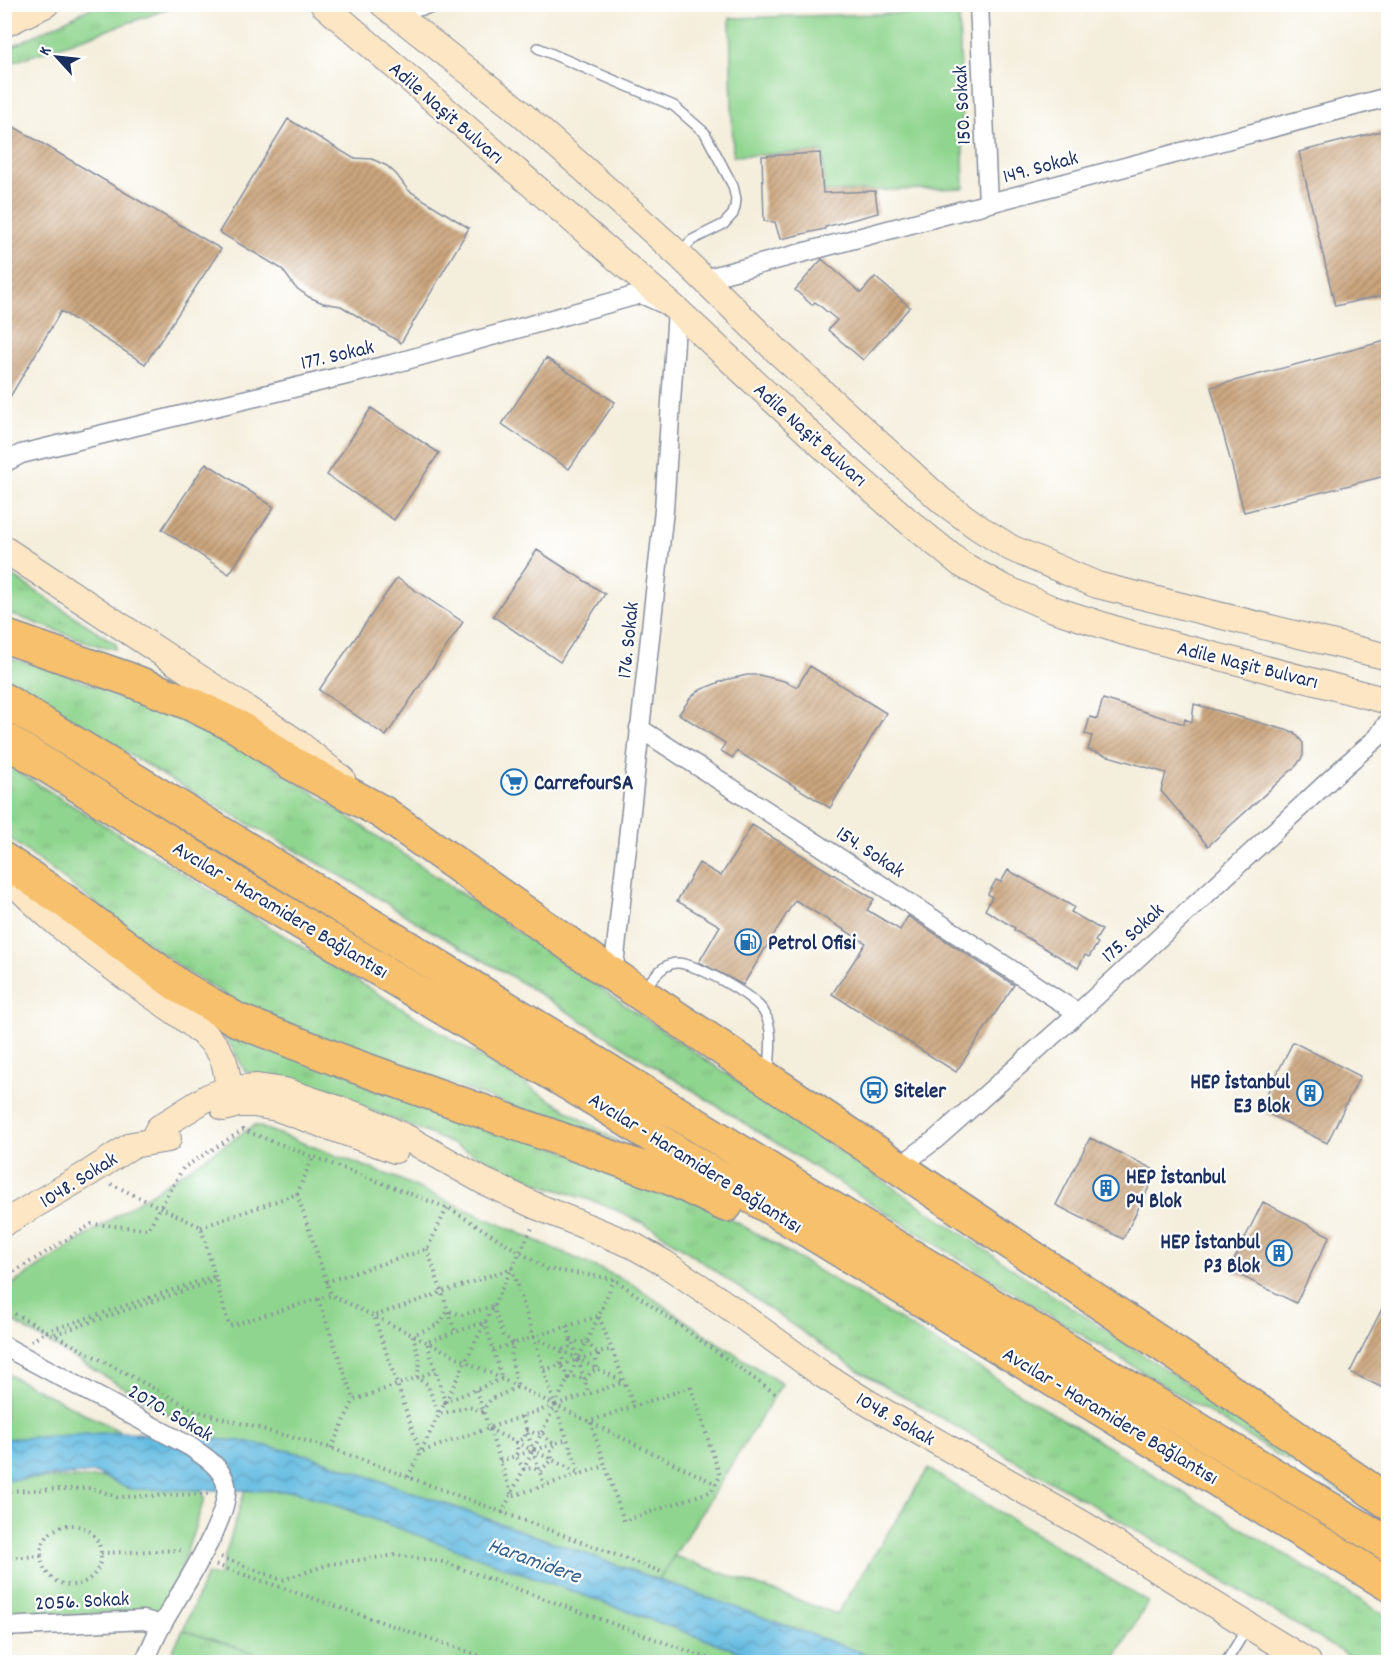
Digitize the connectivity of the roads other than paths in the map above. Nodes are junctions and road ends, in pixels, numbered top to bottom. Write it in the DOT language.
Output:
graph roads {
  1 [pos="46,4"];
  2 [pos="323,4"];
  3 [pos="430,4"];
  4 [pos="979,4"];
  5 [pos="388,8"];
  6 [pos="4,24"];
  7 [pos="538,48"];
  8 [pos="1389,97"];
  9 [pos="988,203"];
  10 [pos="678,254"];
  11 [pos="704,279"];
  12 [pos="677,310"];
  13 [pos="855,422"];
  14 [pos="828,451"];
  15 [pos="4,463"];
  16 [pos="4,549"];
  17 [pos="4,636"];
  18 [pos="1389,657"];
  19 [pos="4,700"];
  20 [pos="1389,701"];
  21 [pos="1389,722"];
  22 [pos="639,728"];
  23 [pos="4,739"];
  24 [pos="382,812"];
  25 [pos="4,860"];
  26 [pos="4,872"];
  27 [pos="613,975"];
  28 [pos="640,993"];
  29 [pos="1078,1013"];
  30 [pos="769,1079"];
  31 [pos="234,1097"];
  32 [pos="899,1167"];
  33 [pos="5,1223"];
  34 [pos="995,1346"];
  35 [pos="8,1348"];
  36 [pos="1194,1366"];
  37 [pos="1389,1480"];
  38 [pos="1389,1502"];
  39 [pos="1389,1544"];
  40 [pos="1389,1584"];
  41 [pos="162,1624"];
  42 [pos="1248,1626"];
  43 [pos="4,1627"];
  44 [pos="144,1662"];
  45 [pos="1226,1662"];
  46 [pos="1308,1662"];
  1 -- 6 [label="main road"];
  2 -- 12 [label="main road, Adile Naşit Bulvarı"];
  3 -- 5 [label="street"];
  4 -- 9 [label="street, 150. Sokak"];
  5 -- 10 [label="main road, Adile Naşit Bulvarı"];
  7 -- 10 [label="lane"];
  8 -- 9 [label="street, 149. Sokak"];
  9 -- 11 [label="street, 149. Sokak"];
  10 -- 11 [label="main road, Adile Naşit Bulvarı"];
  11 -- 12 [label="main road"];
  11 -- 13 [label="main road, Adile Naşit Bulvarı"];
  12 -- 14 [label="main road, Adile Naşit Bulvarı"];
  12 -- 15 [label="street, 177. Sokak"];
  12 -- 22 [label="street, 176. Sokak"];
  13 -- 14 [label="main road"];
  13 -- 18 [label="main road, Adile Naşit Bulvarı"];
  14 -- 20 [label="main road, Adile Naşit Bulvarı"];
  16 -- 24 [label="main road"];
  17 -- 24 [label="highway"];
  19 -- 39 [label="highway, Avcılar - Haramidere Bağlantısı"];
  21 -- 29 [label="street, 175. Sokak"];
  22 -- 27 [label="street, 176. Sokak"];
  22 -- 29 [label="street, 154. Sokak"];
  23 -- 34 [label="highway, Avcılar - Haramidere Bağlantısı"];
  24 -- 27 [label="highway"];
  25 -- 34 [label="highway"];
  26 -- 31 [label="main road"];
  27 -- 28 [label="highway"];
  28 -- 30 [label="highway"];
  28 -- 30 [label="lane"];
  29 -- 32 [label="street, 175. Sokak"];
  30 -- 32 [label="highway"];
  31 -- 33 [label="main road, 1048. Sokak"];
  31 -- 42 [label="main road, 1048. Sokak"];
  32 -- 36 [label="highway"];
  34 -- 40 [label="highway, Avcılar - Haramidere Bağlantısı"];
  35 -- 41 [label="street, 2070. Sokak"];
  36 -- 37 [label="highway"];
  36 -- 38 [label="highway"];
  41 -- 43 [label="street, 2056. Sokak"];
  41 -- 44 [label="street"];
  42 -- 45 [label="lane"];
  42 -- 46 [label="main road, 1048. Sokak"];
}
